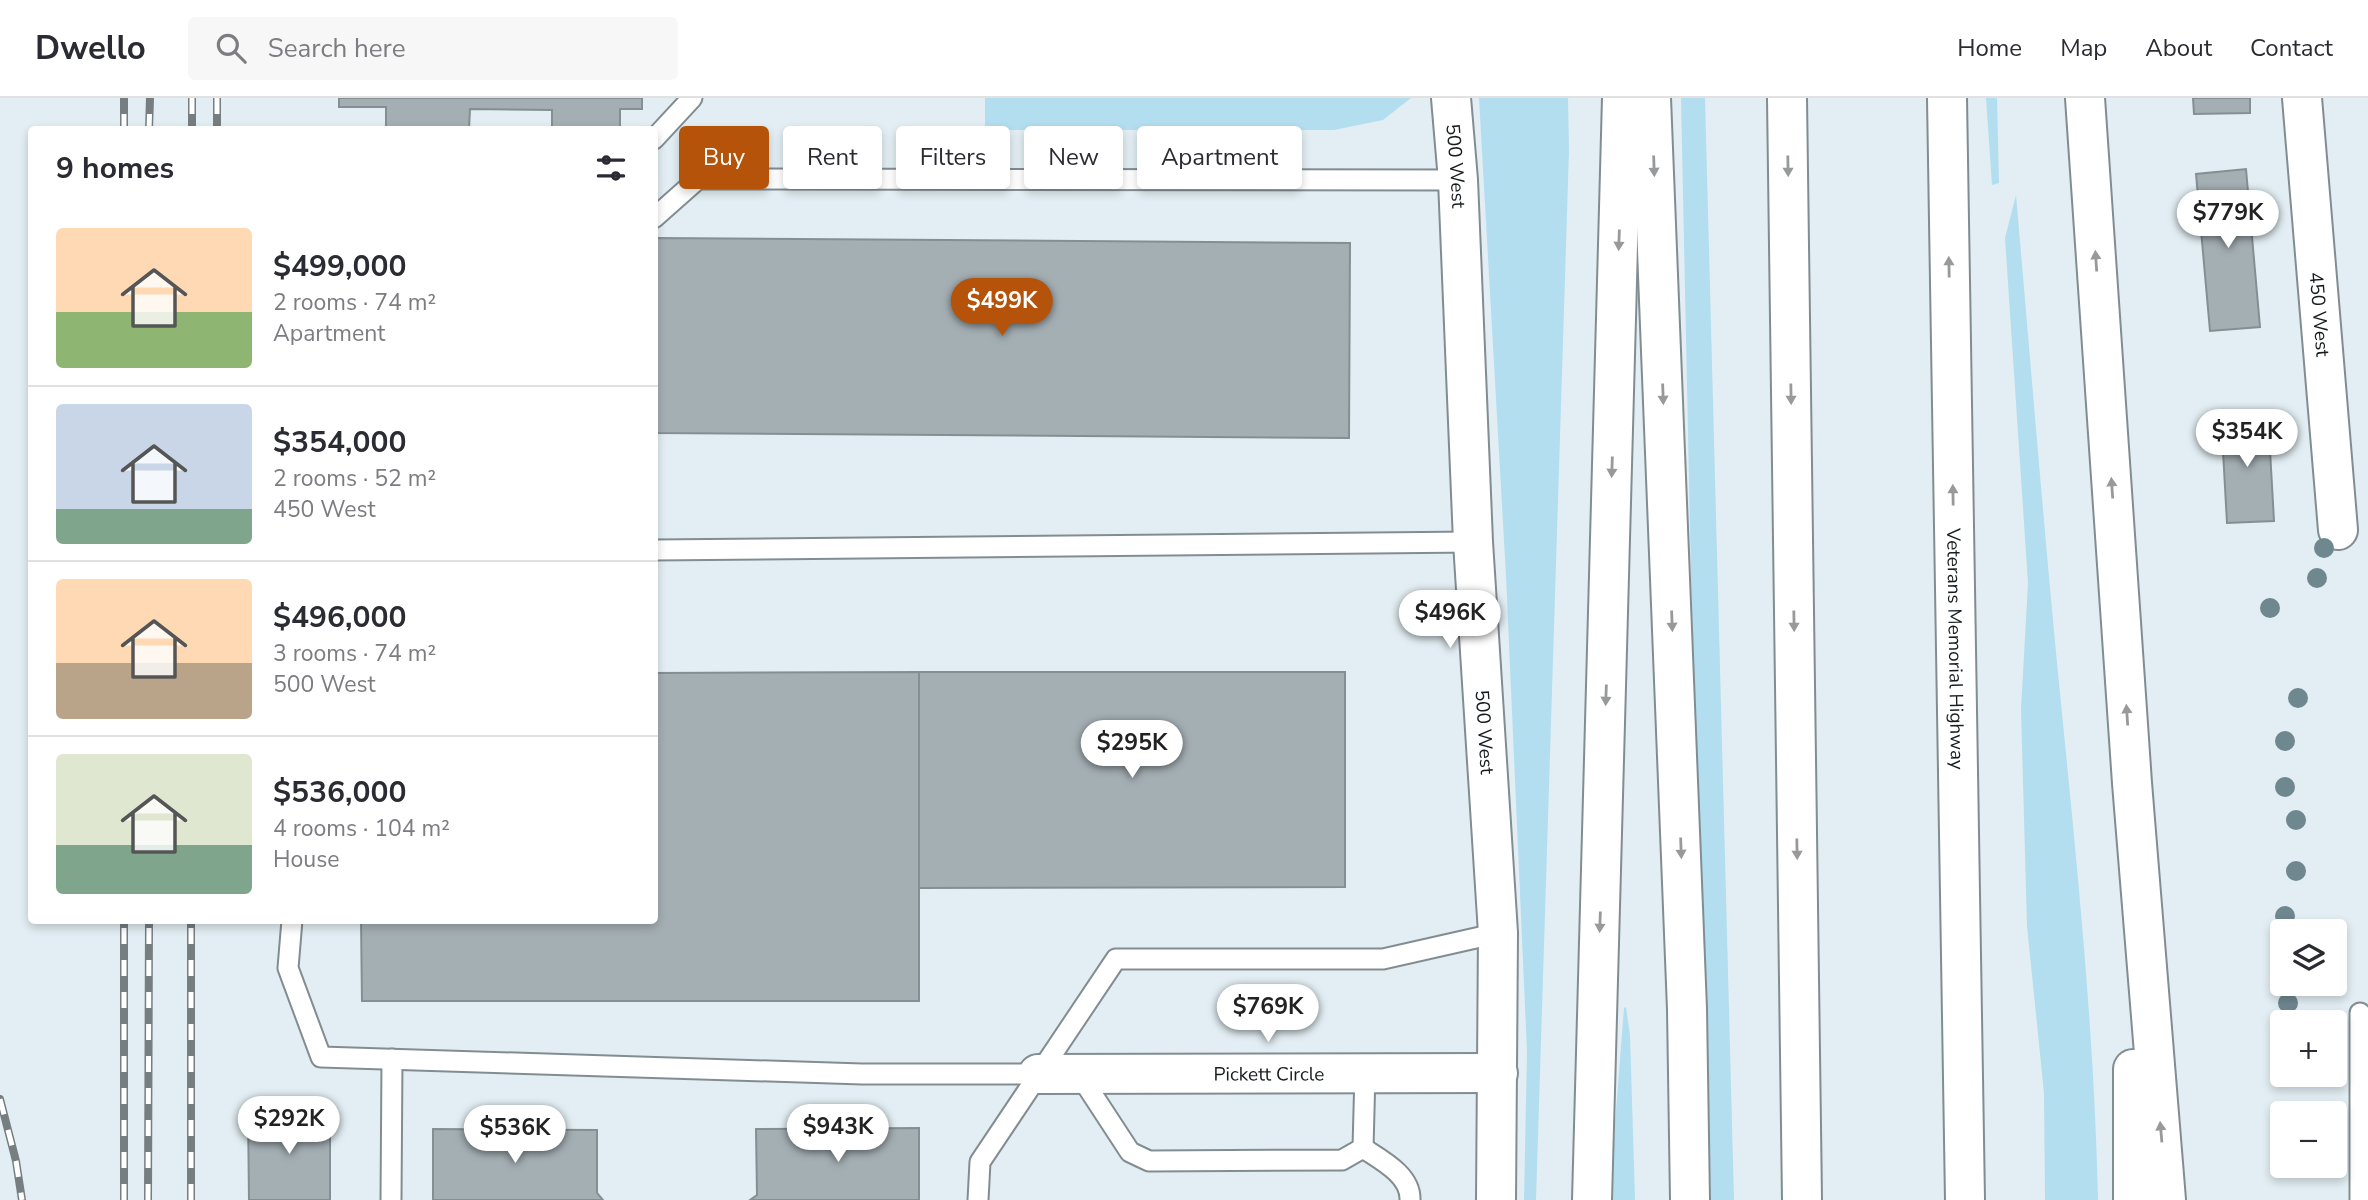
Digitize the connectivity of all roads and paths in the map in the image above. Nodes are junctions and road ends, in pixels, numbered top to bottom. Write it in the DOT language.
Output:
graph roads {
  1 [pos="692,98"];
  2 [pos="1451,98"];
  3 [pos="1622,98"];
  4 [pos="1651,98"];
  5 [pos="1787,98"];
  6 [pos="1947,98"];
  7 [pos="2085,98"];
  8 [pos="2302,98"];
  9 [pos="658,135"];
  10 [pos="1458,180"];
  11 [pos="658,214"];
  12 [pos="2338,530"];
  13 [pos="1473,542"];
  14 [pos="658,550"];
  15 [pos="2132,783"];
  16 [pos="1957,794"];
  17 [pos="292,924"];
  18 [pos="1498,933"];
  19 [pos="2360,1013"];
  20 [pos="392,1059"];
  21 [pos="1365,1073"];
  22 [pos="1498,1073"];
  23 [pos="1038,1074"];
  24 [pos="1079,1074"];
  25 [pos="2364,1111"];
  26 [pos="1363,1148"];
  27 [pos="2364,1161"];
  28 [pos="391,1200"];
  29 [pos="978,1200"];
  30 [pos="1410,1200"];
  31 [pos="1496,1200"];
  32 [pos="1592,1200"];
  33 [pos="1690,1200"];
  34 [pos="1802,1200"];
  35 [pos="1965,1200"];
  36 [pos="1990,1200"];
  37 [pos="2133,1200"];
  38 [pos="2166,1200"];
  39 [pos="2360,1200"];
  1 -- 9 [label="lane"];
  2 -- 10 [label="main road, 500 West"];
  3 -- 32 [label="main road, one-way"];
  4 -- 33 [label="main road, one-way"];
  5 -- 34 [label="main road, one-way"];
  16 -- 6 [label="main road, Veterans Memorial Highway, one-way"];
  15 -- 7 [label="main road, one-way"];
  8 -- 12 [label="main road, 450 West"];
  10 -- 11 [label="lane"];
  10 -- 13 [label="main road, 500 West"];
  13 -- 14 [label="lane"];
  13 -- 18 [label="main road, 500 West"];
  15 -- 37 [label="main road"];
  38 -- 15 [label="main road, one-way"];
  16 -- 35 [label="main road, Veterans Memorial Highway"];
  16 -- 36 [label="main road"];
  17 -- 20 [label="lane"];
  18 -- 22 [label="main road, 500 West"];
  18 -- 23 [label="lane"];
  19 -- 25 [label="lane"];
  20 -- 23 [label="lane"];
  20 -- 28 [label="lane"];
  21 -- 22 [label="main road, Pickett Circle"];
  21 -- 24 [label="main road, Pickett Circle"];
  21 -- 26 [label="lane"];
  22 -- 31 [label="main road, 500 West"];
  23 -- 24 [label="main road, Pickett Circle"];
  23 -- 29 [label="lane"];
  24 -- 26 [label="lane"];
  25 -- 27 [label="lane"];
  26 -- 30 [label="lane"];
  27 -- 39 [label="lane"];
}
